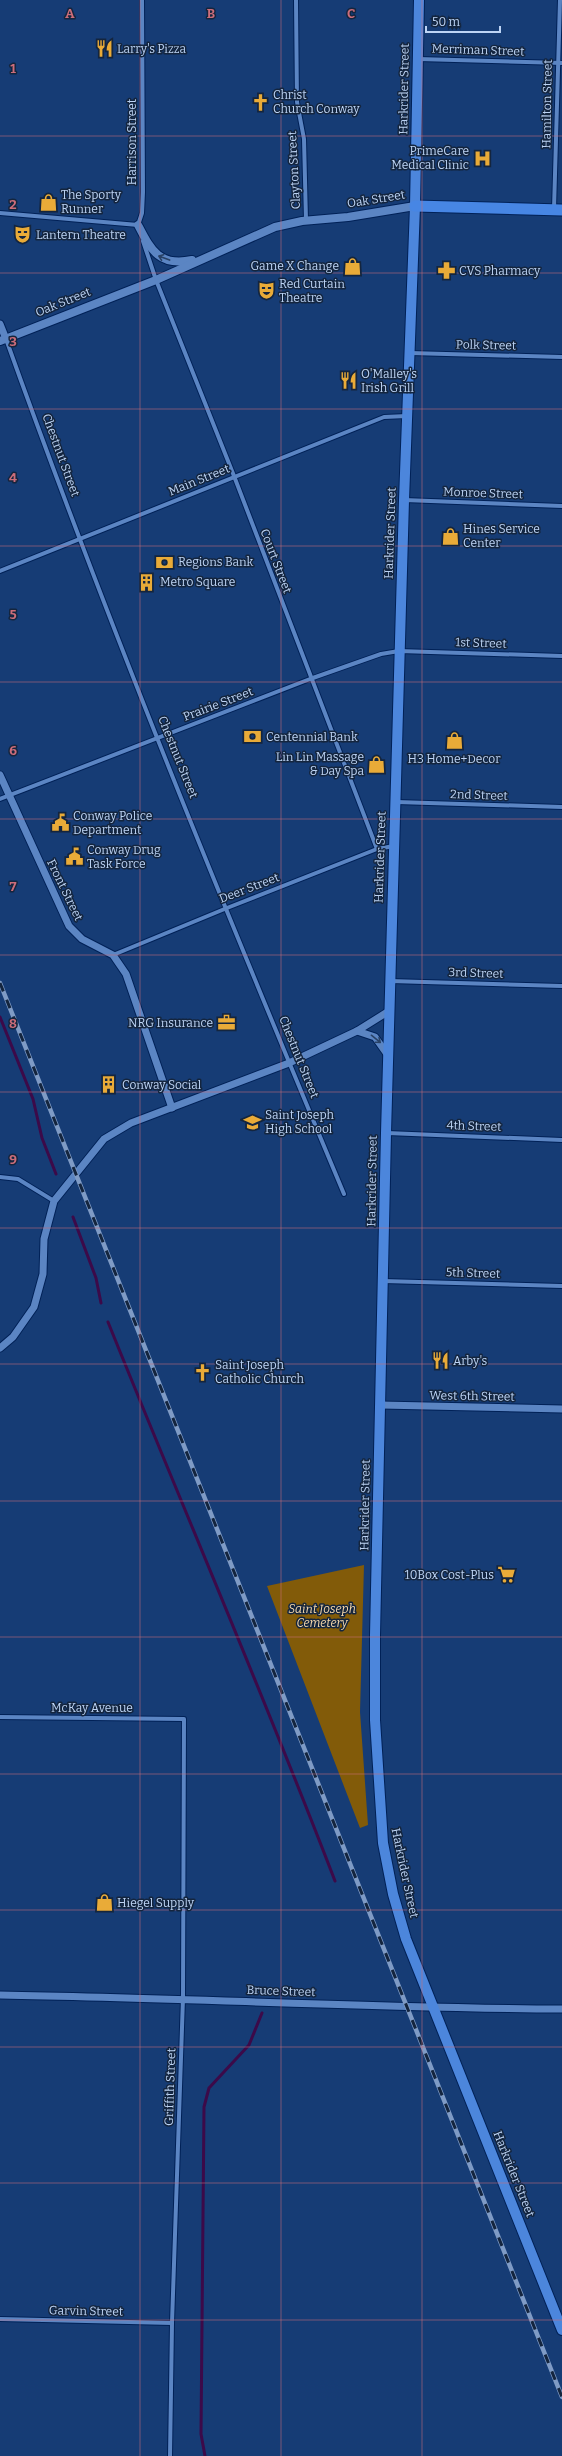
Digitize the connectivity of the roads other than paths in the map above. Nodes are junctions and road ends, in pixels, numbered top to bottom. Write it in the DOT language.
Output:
graph roads {
  1 [pos="142,0"];
  2 [pos="296,0"];
  3 [pos="419,0"];
  4 [pos="560,0"];
  5 [pos="418,59"];
  6 [pos="560,63"];
  7 [pos="415,206"];
  8 [pos="558,209"];
  9 [pos="0,213"];
  10 [pos="6,215"];
  11 [pos="0,217"];
  12 [pos="306,220"];
  13 [pos="138,225"];
  14 [pos="202,258"];
  15 [pos="156,280"];
  16 [pos="0,324"];
  17 [pos="3,340"];
  18 [pos="409,353"];
  19 [pos="562,356"];
  20 [pos="407,416"];
  21 [pos="234,476"];
  22 [pos="404,500"];
  23 [pos="562,506"];
  24 [pos="80,540"];
  25 [pos="0,571"];
  26 [pos="399,651"];
  27 [pos="562,656"];
  28 [pos="310,679"];
  29 [pos="159,738"];
  30 [pos="0,775"];
  31 [pos="8,796"];
  32 [pos="0,799"];
  33 [pos="395,802"];
  34 [pos="562,807"];
  35 [pos="394,846"];
  36 [pos="377,849"];
  37 [pos="226,908"];
  38 [pos="113,955"];
  39 [pos="390,981"];
  40 [pos="562,986"];
  41 [pos="389,1011"];
  42 [pos="357,1031"];
  43 [pos="388,1055"];
  44 [pos="290,1062"];
  45 [pos="172,1108"];
  46 [pos="386,1133"];
  47 [pos="562,1140"];
  48 [pos="0,1177"];
  49 [pos="344,1194"];
  50 [pos="54,1201"];
  51 [pos="383,1281"];
  52 [pos="562,1286"];
  53 [pos="0,1348"];
  54 [pos="381,1405"];
  55 [pos="562,1409"];
  56 [pos="0,1717"];
  57 [pos="184,1718"];
  58 [pos="0,1995"];
  59 [pos="183,1998"];
  60 [pos="432,2008"];
  61 [pos="562,2009"];
  62 [pos="0,2319"];
  63 [pos="172,2323"];
  64 [pos="562,2330"];
  65 [pos="170,2456"];
  1 -- 13 [label="street, Harrison Street"];
  2 -- 12 [label="street, Clayton Street"];
  3 -- 5 [label="main road, Harkrider Street"];
  4 -- 6 [label="street, Hamilton Street"];
  5 -- 6 [label="street, Merriman Street"];
  5 -- 7 [label="main road, Harkrider Street"];
  6 -- 8 [label="street, Hamilton Street"];
  7 -- 8 [label="highway, Oak Street"];
  7 -- 12 [label="main road, Oak Street"];
  7 -- 18 [label="main road, Harkrider Street"];
  9 -- 10 [label="street"];
  10 -- 11 [label="street"];
  10 -- 13 [label="street"];
  12 -- 14 [label="main road, Oak Street"];
  14 -- 13 [label="main road, Oak Street, one-way"];
  13 -- 15 [label="street"];
  14 -- 15 [label="main road, Oak Street"];
  15 -- 17 [label="main road, Oak Street"];
  15 -- 21 [label="street, Court Street"];
  16 -- 17 [label="street, Chestnut Street"];
  17 -- 24 [label="street, Chestnut Street"];
  18 -- 19 [label="street, Polk Street"];
  18 -- 20 [label="main road, Harkrider Street"];
  20 -- 21 [label="street, Main Street"];
  20 -- 22 [label="main road, Harkrider Street"];
  21 -- 24 [label="street, Main Street"];
  21 -- 28 [label="street, Court Street"];
  22 -- 23 [label="street, Monroe Street"];
  22 -- 26 [label="main road, Harkrider Street"];
  24 -- 25 [label="street, Main Street"];
  24 -- 29 [label="street, Chestnut Street"];
  26 -- 27 [label="street, 1st Street"];
  26 -- 28 [label="street, Prairie Street"];
  26 -- 33 [label="main road, Harkrider Street"];
  28 -- 29 [label="street, Prairie Street"];
  28 -- 36 [label="street, Court Street"];
  29 -- 31 [label="street, Prairie Street"];
  29 -- 37 [label="street, Chestnut Street"];
  30 -- 31 [label="street, Front Street"];
  31 -- 32 [label="street, Prairie Street"];
  31 -- 38 [label="street, Front Street"];
  33 -- 34 [label="street, 2nd Street"];
  33 -- 35 [label="main road, Harkrider Street"];
  35 -- 36 [label="street, Deer Street"];
  35 -- 39 [label="main road, Harkrider Street"];
  36 -- 37 [label="street, Deer Street"];
  37 -- 38 [label="street, Deer Street"];
  37 -- 44 [label="street, Chestnut Street"];
  38 -- 45 [label="street"];
  39 -- 40 [label="street, 3rd Street"];
  39 -- 41 [label="main road, Harkrider Street"];
  41 -- 42 [label="street"];
  41 -- 43 [label="main road, Harkrider Street"];
  42 -- 43 [label="street, one-way"];
  42 -- 44 [label="street"];
  43 -- 46 [label="main road, Harkrider Street"];
  44 -- 45 [label="street"];
  44 -- 49 [label="street, Chestnut Street"];
  45 -- 50 [label="street"];
  46 -- 47 [label="street, 4th Street"];
  46 -- 51 [label="main road, Harkrider Street"];
  48 -- 50 [label="street"];
  50 -- 53 [label="street"];
  51 -- 52 [label="street, 5th Street"];
  51 -- 54 [label="main road, Harkrider Street"];
  54 -- 55 [label="street, West 6th Street"];
  54 -- 60 [label="main road, Harkrider Street"];
  56 -- 57 [label="street, McKay Avenue"];
  57 -- 59 [label="street, Griffith Street"];
  58 -- 59 [label="street, Bruce Street"];
  59 -- 60 [label="street, Bruce Street"];
  59 -- 63 [label="street, Griffith Street"];
  60 -- 61 [label="street, Bruce Street"];
  60 -- 64 [label="main road, Harkrider Street"];
  62 -- 63 [label="street, Garvin Street"];
  63 -- 65 [label="street, Griffith Street"];
}
